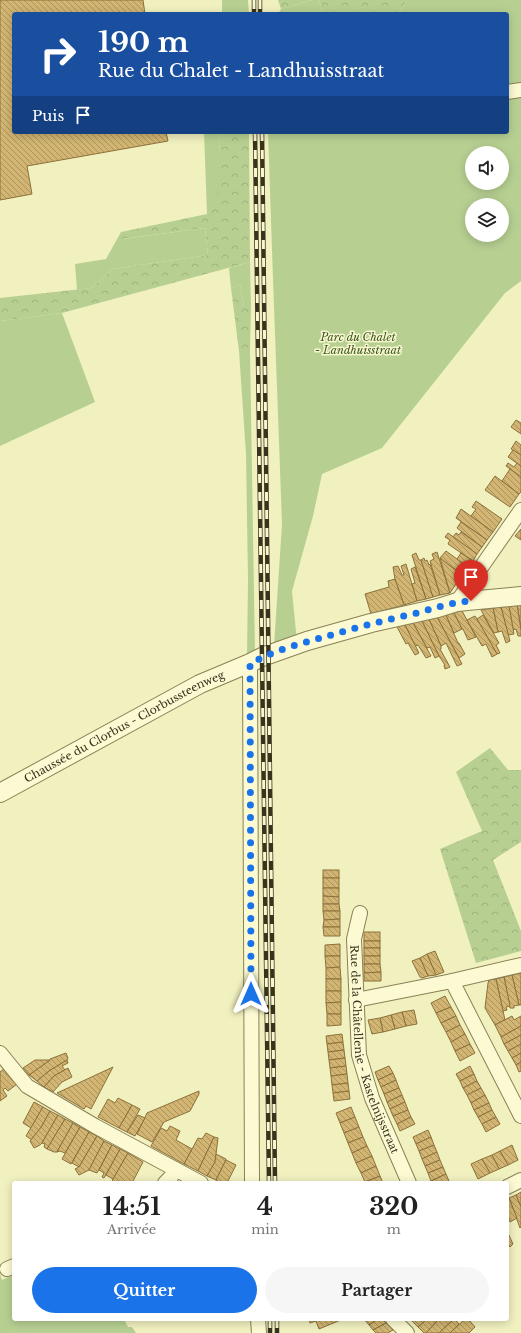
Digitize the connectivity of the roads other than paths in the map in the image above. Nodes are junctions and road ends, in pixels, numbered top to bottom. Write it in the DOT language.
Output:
graph roads {
  1 [pos="521,90"];
  2 [pos="509,92"];
  3 [pos="521,510"];
  4 [pos="521,596"];
  5 [pos="457,602"];
  6 [pos="250,664"];
  7 [pos="0,793"];
  8 [pos="360,913"];
  9 [pos="521,965"];
  10 [pos="452,981"];
  11 [pos="356,1000"];
  12 [pos="0,1053"];
  13 [pos="521,1116"];
  14 [pos="175,1169"];
  15 [pos="521,1180"];
  16 [pos="167,1181"];
  17 [pos="197,1181"];
  18 [pos="252,1181"];
  19 [pos="408,1181"];
  20 [pos="509,1186"];
  21 [pos="258,1321"];
  22 [pos="395,1321"];
  23 [pos="259,1333"];
  24 [pos="407,1333"];
  1 -- 2 [label="street"];
  3 -- 5 [label="street"];
  4 -- 5 [label="street, Chaussée du Clorbus - Clorbussteenweg"];
  5 -- 6 [label="street, Chaussée du Clorbus - Clorbussteenweg"];
  6 -- 7 [label="street, Chaussée du Clorbus - Clorbussteenweg"];
  6 -- 18 [label="street"];
  8 -- 11 [label="street, Rue de la Châtellenie - Kastelnijsstraat"];
  9 -- 10 [label="street"];
  10 -- 11 [label="street"];
  10 -- 13 [label="street"];
  11 -- 19 [label="street, Rue de la Châtellenie - Kastelnijsstraat"];
  12 -- 14 [label="street"];
  14 -- 16 [label="street"];
  14 -- 17 [label="street"];
  15 -- 20 [label="street"];
  21 -- 23 [label="street"];
  22 -- 24 [label="street"];
}
